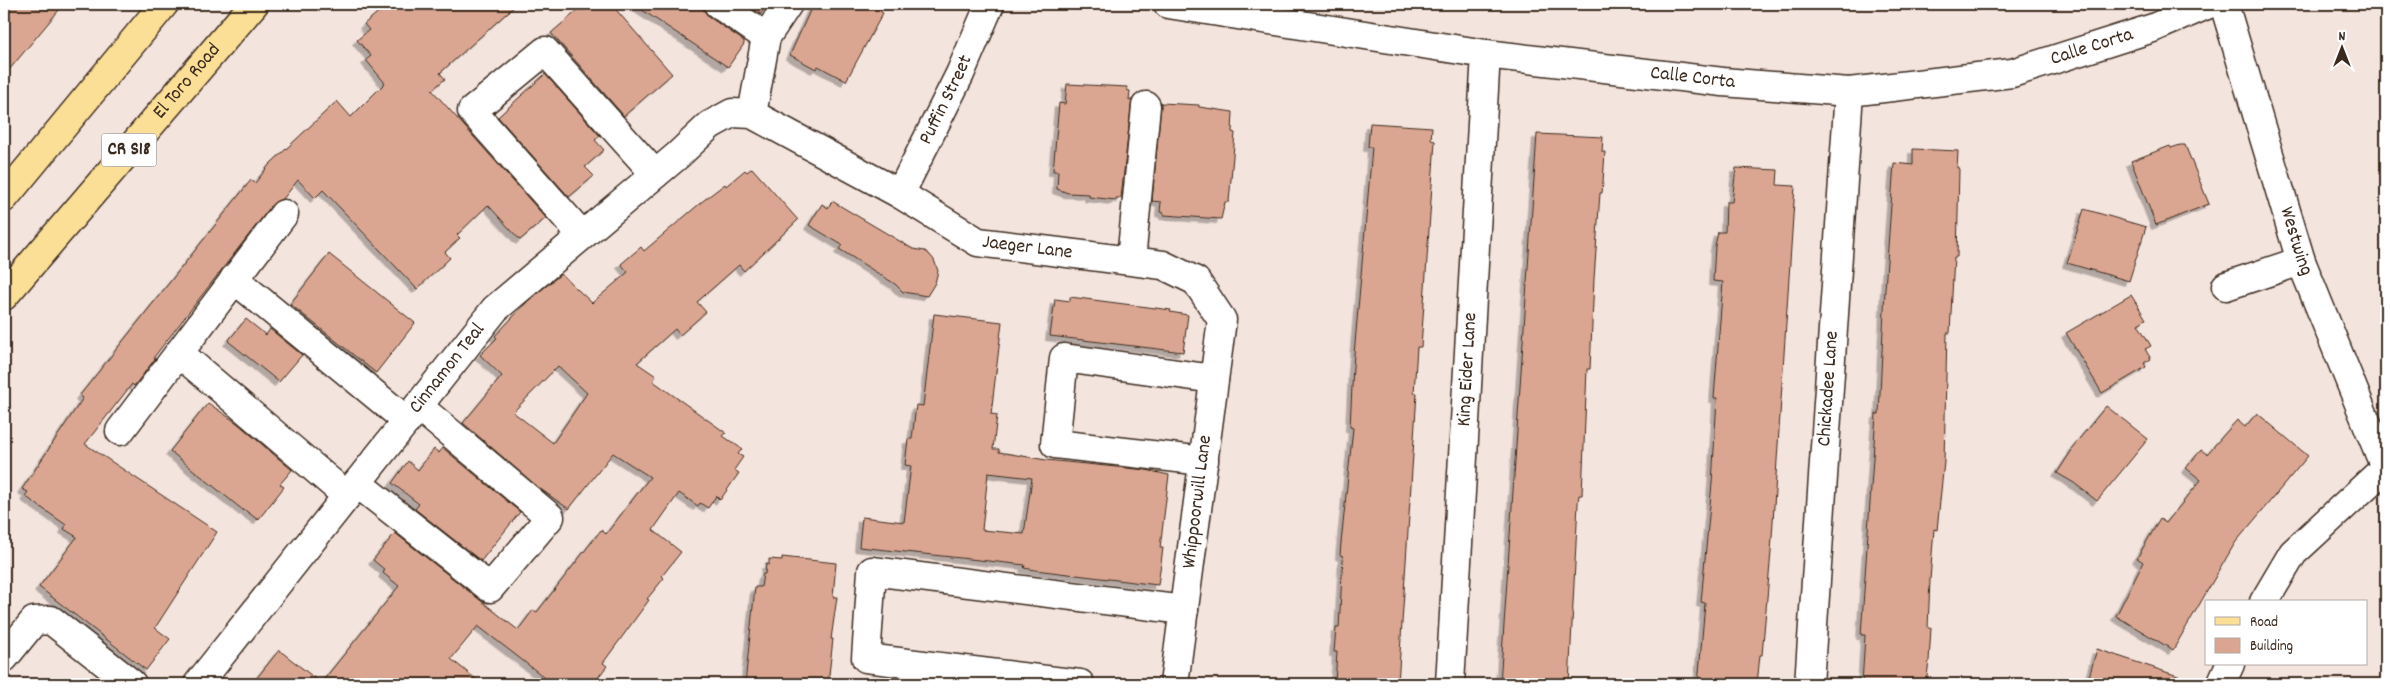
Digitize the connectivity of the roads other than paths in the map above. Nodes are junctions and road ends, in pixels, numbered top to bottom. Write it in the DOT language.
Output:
graph roads {
  1 [pos="164,4"];
  2 [pos="254,4"];
  3 [pos="718,4"];
  4 [pos="788,4"];
  5 [pos="990,4"];
  6 [pos="1168,4"];
  7 [pos="2209,4"];
  8 [pos="2224,4"];
  9 [pos="1221,9"];
  10 [pos="1284,13"];
  11 [pos="766,37"];
  12 [pos="1486,54"];
  13 [pos="1849,92"];
  14 [pos="1146,106"];
  15 [pos="752,114"];
  16 [pos="655,174"];
  17 [pos="900,194"];
  18 [pos="4,198"];
  19 [pos="284,214"];
  20 [pos="582,235"];
  21 [pos="1130,260"];
  22 [pos="2301,261"];
  23 [pos="234,279"];
  24 [pos="2226,286"];
  25 [pos="4,296"];
  26 [pos="1222,320"];
  27 [pos="179,353"];
  28 [pos="1214,379"];
  29 [pos="412,414"];
  30 [pos="120,431"];
  31 [pos="1204,460"];
  32 [pos="2385,469"];
  33 [pos="352,490"];
  34 [pos="2265,600"];
  35 [pos="1184,610"];
  36 [pos="4,658"];
  37 [pos="2229,666"];
  38 [pos="132,684"];
  39 [pos="198,684"];
  40 [pos="1080,684"];
  41 [pos="1174,684"];
  42 [pos="1450,684"];
  43 [pos="1809,684"];
  44 [pos="2221,684"];
  1 -- 18 [label="main road"];
  2 -- 25 [label="main road, El Toro Road / CR S18"];
  3 -- 11 [label="street"];
  4 -- 11 [label="street"];
  5 -- 17 [label="street, Puffin Street"];
  6 -- 9 [label="street, Calle Corta"];
  7 -- 13 [label="street, Calle Corta"];
  8 -- 22 [label="street, Westwing"];
  9 -- 10 [label="street, Calle Corta"];
  10 -- 12 [label="street, Calle Corta"];
  11 -- 15 [label="street"];
  12 -- 13 [label="street, Calle Corta"];
  12 -- 42 [label="street, King Eider Lane"];
  13 -- 43 [label="street, Chickadee Lane"];
  14 -- 21 [label="street"];
  15 -- 16 [label="street, Cinnamon Teal"];
  15 -- 17 [label="street, Jaeger Lane"];
  16 -- 20 [label="street, Cinnamon Teal"];
  16 -- 20 [label="street"];
  17 -- 21 [label="street, Jaeger Lane"];
  19 -- 23 [label="street"];
  20 -- 29 [label="street, Cinnamon Teal"];
  21 -- 26 [label="street, Jaeger Lane"];
  22 -- 24 [label="street"];
  22 -- 32 [label="street, Westwing"];
  23 -- 27 [label="street"];
  23 -- 29 [label="street"];
  26 -- 28 [label="street, Whippoorwill Lane"];
  27 -- 30 [label="street"];
  27 -- 33 [label="street"];
  28 -- 31 [label="street, Whippoorwill Lane"];
  28 -- 31 [label="street"];
  29 -- 33 [label="street, Cinnamon Teal"];
  29 -- 33 [label="street"];
  31 -- 35 [label="street, Whippoorwill Lane"];
  32 -- 34 [label="street"];
  33 -- 39 [label="street, Cinnamon Teal"];
  35 -- 40 [label="street"];
  35 -- 41 [label="street, Whippoorwill Lane"];
  36 -- 38 [label="street"];
  37 -- 44 [label="street"];
}
